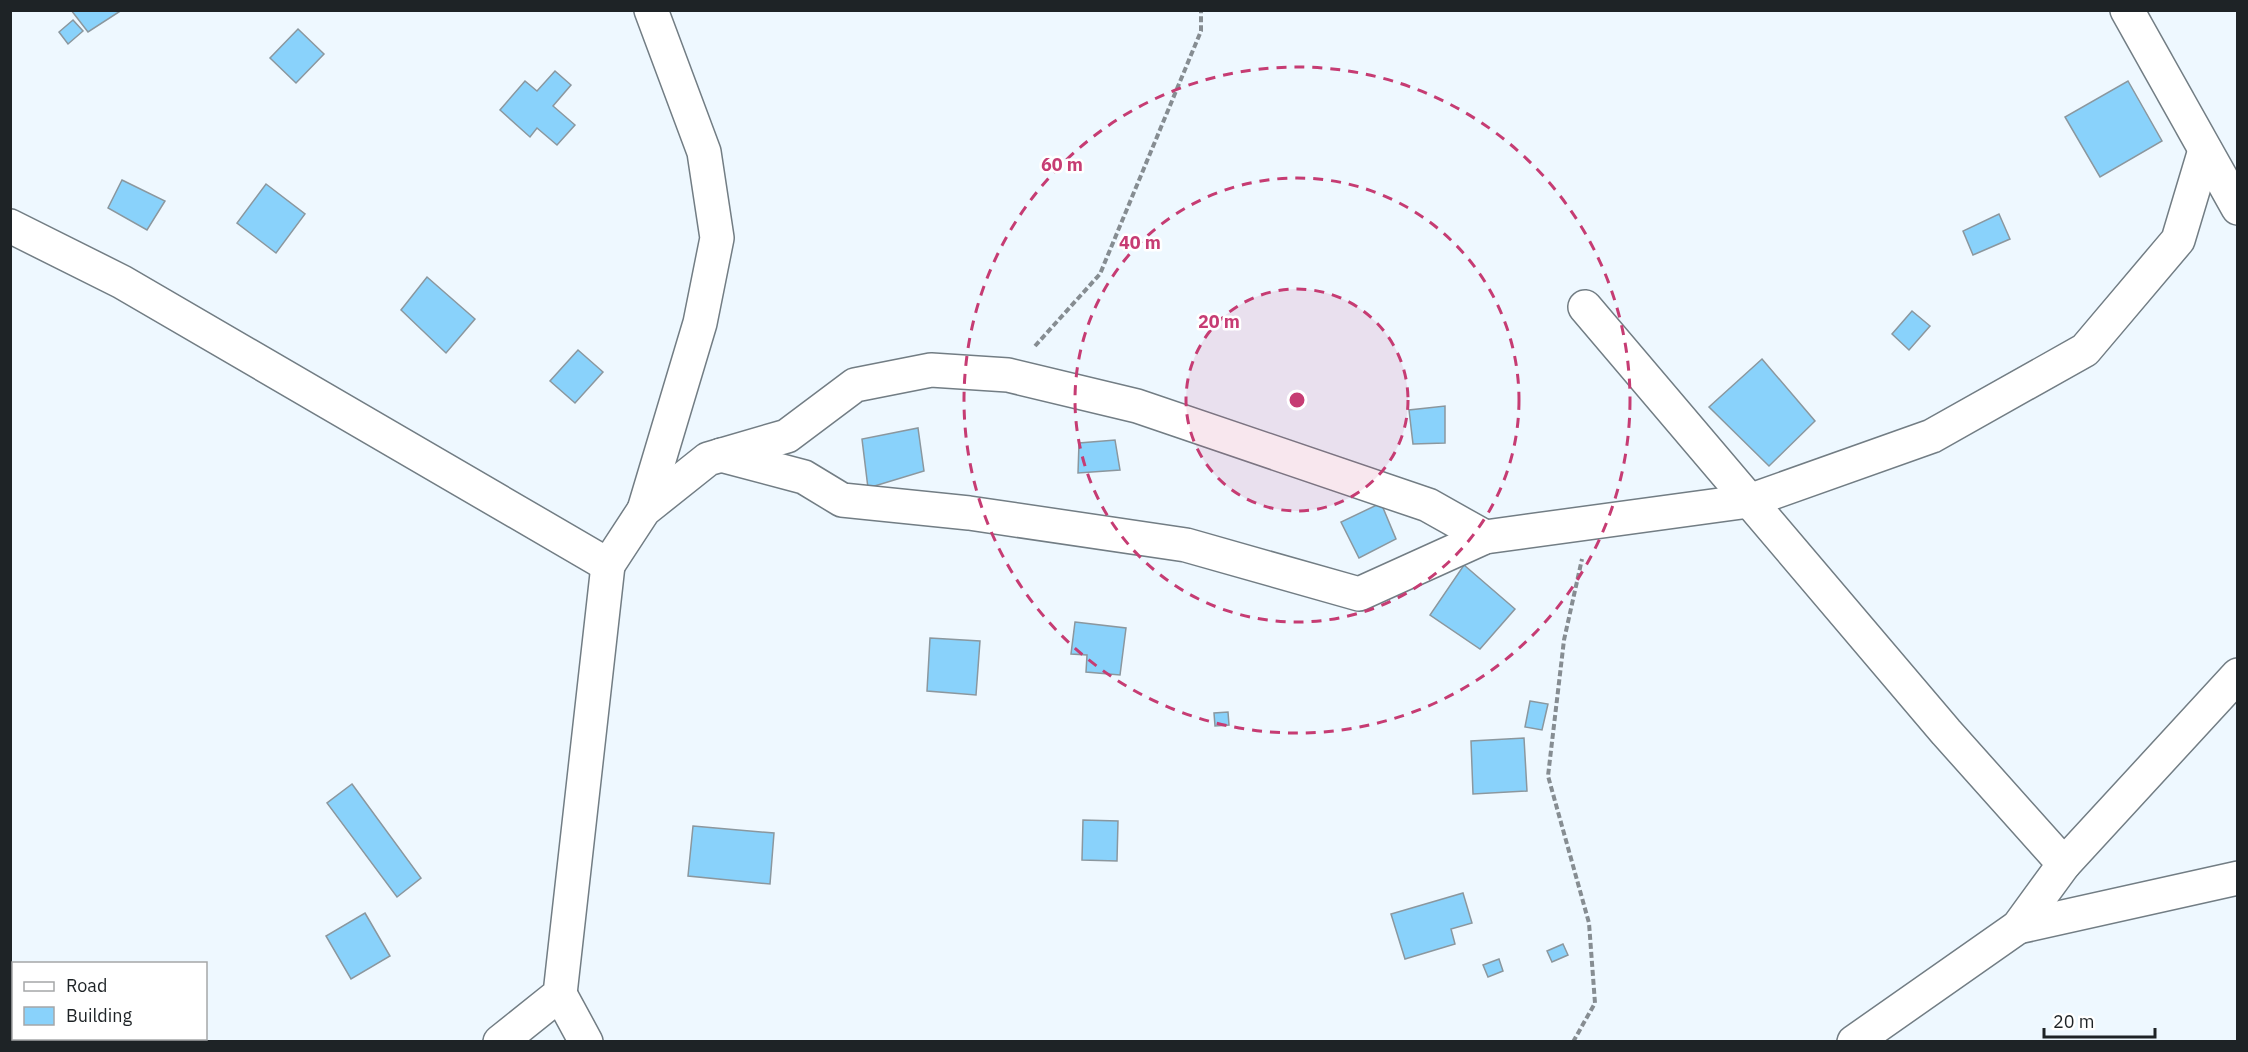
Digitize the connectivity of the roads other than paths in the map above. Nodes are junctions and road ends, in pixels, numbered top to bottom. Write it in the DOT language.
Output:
graph roads {
  1 [pos="651,10"];
  2 [pos="2127,10"];
  3 [pos="2205,150"];
  4 [pos="2238,208"];
  5 [pos="10,226"];
  6 [pos="1585,307"];
  7 [pos="721,455"];
  8 [pos="1749,501"];
  9 [pos="644,510"];
  10 [pos="1485,537"];
  11 [pos="608,565"];
  12 [pos="2238,675"];
  13 [pos="2064,864"];
  14 [pos="2238,878"];
  15 [pos="2018,927"];
  16 [pos="560,994"];
  17 [pos="500,1041"];
  18 [pos="586,1041"];
  19 [pos="1854,1041"];
  1 -- 9 [label="street"];
  2 -- 3 [label="street"];
  3 -- 4 [label="street"];
  3 -- 8 [label="street"];
  5 -- 11 [label="street"];
  6 -- 8 [label="street"];
  7 -- 9 [label="street"];
  7 -- 10 [label="street"];
  7 -- 10 [label="street"];
  8 -- 10 [label="street"];
  8 -- 13 [label="street"];
  9 -- 11 [label="street"];
  11 -- 16 [label="street"];
  12 -- 13 [label="street"];
  13 -- 15 [label="street"];
  14 -- 15 [label="street"];
  15 -- 19 [label="street"];
  16 -- 17 [label="street"];
  16 -- 18 [label="street"];
}
